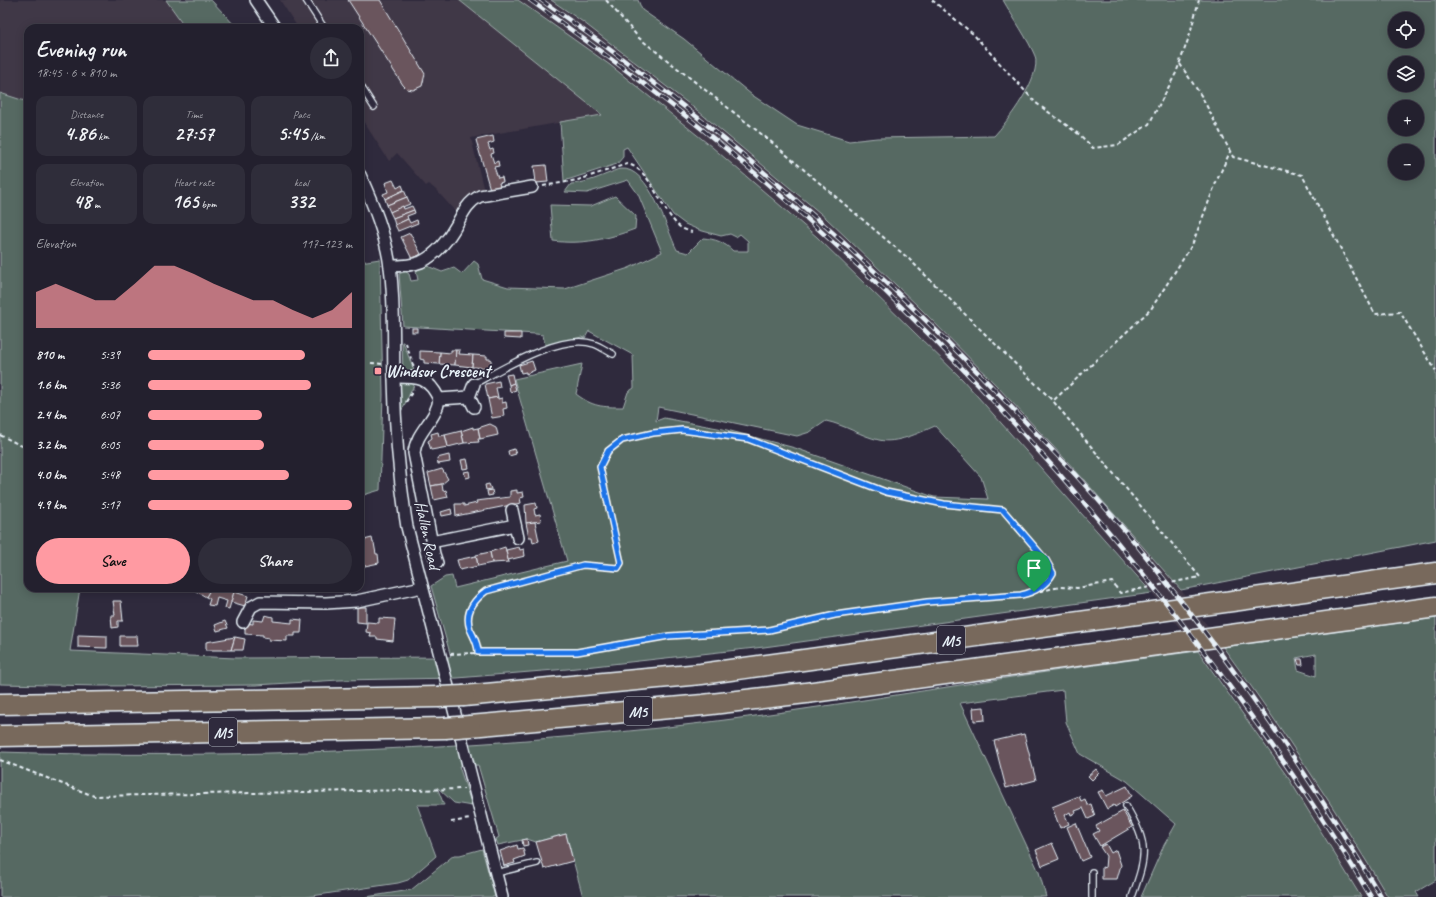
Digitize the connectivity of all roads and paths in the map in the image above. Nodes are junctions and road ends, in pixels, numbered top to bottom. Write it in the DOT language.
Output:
graph roads {
  1 [pos="256,0"];
  2 [pos="306,0"];
  3 [pos="606,0"];
  4 [pos="932,0"];
  5 [pos="1199,0"];
  6 [pos="271,24"];
  7 [pos="321,24"];
  8 [pos="1180,64"];
  9 [pos="364,91"];
  10 [pos="374,107"];
  11 [pos="1230,152"];
  12 [pos="364,185"];
  13 [pos="532,188"];
  14 [pos="692,232"];
  15 [pos="390,266"];
  16 [pos="613,354"];
  17 [pos="1436,371"];
  18 [pos="394,377"];
  19 [pos="474,384"];
  20 [pos="439,399"];
  21 [pos="1053,401"];
  22 [pos="0,435"];
  23 [pos="24,447"];
  24 [pos="512,510"];
  25 [pos="515,525"];
  26 [pos="518,538"];
  27 [pos="431,542"];
  28 [pos="437,563"];
  29 [pos="1436,573"];
  30 [pos="422,587"];
  31 [pos="1034,592"];
  32 [pos="1436,607"];
  33 [pos="243,622"];
  34 [pos="478,652"];
  35 [pos="439,655"];
  36 [pos="0,704"];
  37 [pos="0,736"];
  38 [pos="0,760"];
  39 [pos="474,789"];
  40 [pos="1126,806"];
  41 [pos="481,816"];
  42 [pos="451,822"];
  43 [pos="537,862"];
  44 [pos="1092,872"];
  45 [pos="496,873"];
  46 [pos="502,897"];
  47 [pos="1092,897"];
  48 [pos="1132,897"];
  1 -- 6 [label="street"];
  2 -- 7 [label="lane"];
  3 -- 21 [label="path"];
  4 -- 8 [label="path"];
  5 -- 8 [label="path"];
  8 -- 11 [label="path"];
  9 -- 10 [label="lane"];
  11 -- 17 [label="path"];
  11 -- 21 [label="path"];
  12 -- 15 [label="street, Hallen Road"];
  13 -- 14 [label="path"];
  13 -- 15 [label="street"];
  15 -- 18 [label="street, Hallen Road"];
  16 -- 19 [label="lane"];
  18 -- 20 [label="street"];
  18 -- 30 [label="street, Hallen Road"];
  19 -- 20 [label="street"];
  20 -- 27 [label="street"];
  21 -- 31 [label="path"];
  22 -- 23 [label="path"];
  24 -- 25 [label="street"];
  25 -- 26 [label="street"];
  25 -- 27 [label="street"];
  27 -- 28 [label="street"];
  29 -- 36 [label="highway, M5, bridge"];
  30 -- 33 [label="street"];
  30 -- 35 [label="street, Hallen Road"];
  31 -- 34 [label="path"];
  31 -- 34 [label="path"];
  32 -- 37 [label="highway, M5, bridge"];
  34 -- 35 [label="path"];
  35 -- 39 [label="street, Hallen Road"];
  38 -- 39 [label="path"];
  39 -- 41 [label="street, Hallen Road"];
  40 -- 48 [label="lane"];
  41 -- 42 [label="path"];
  41 -- 45 [label="street, Hallen Road"];
  43 -- 45 [label="lane"];
  44 -- 47 [label="lane"];
  45 -- 46 [label="street, Hallen Road"];
}
